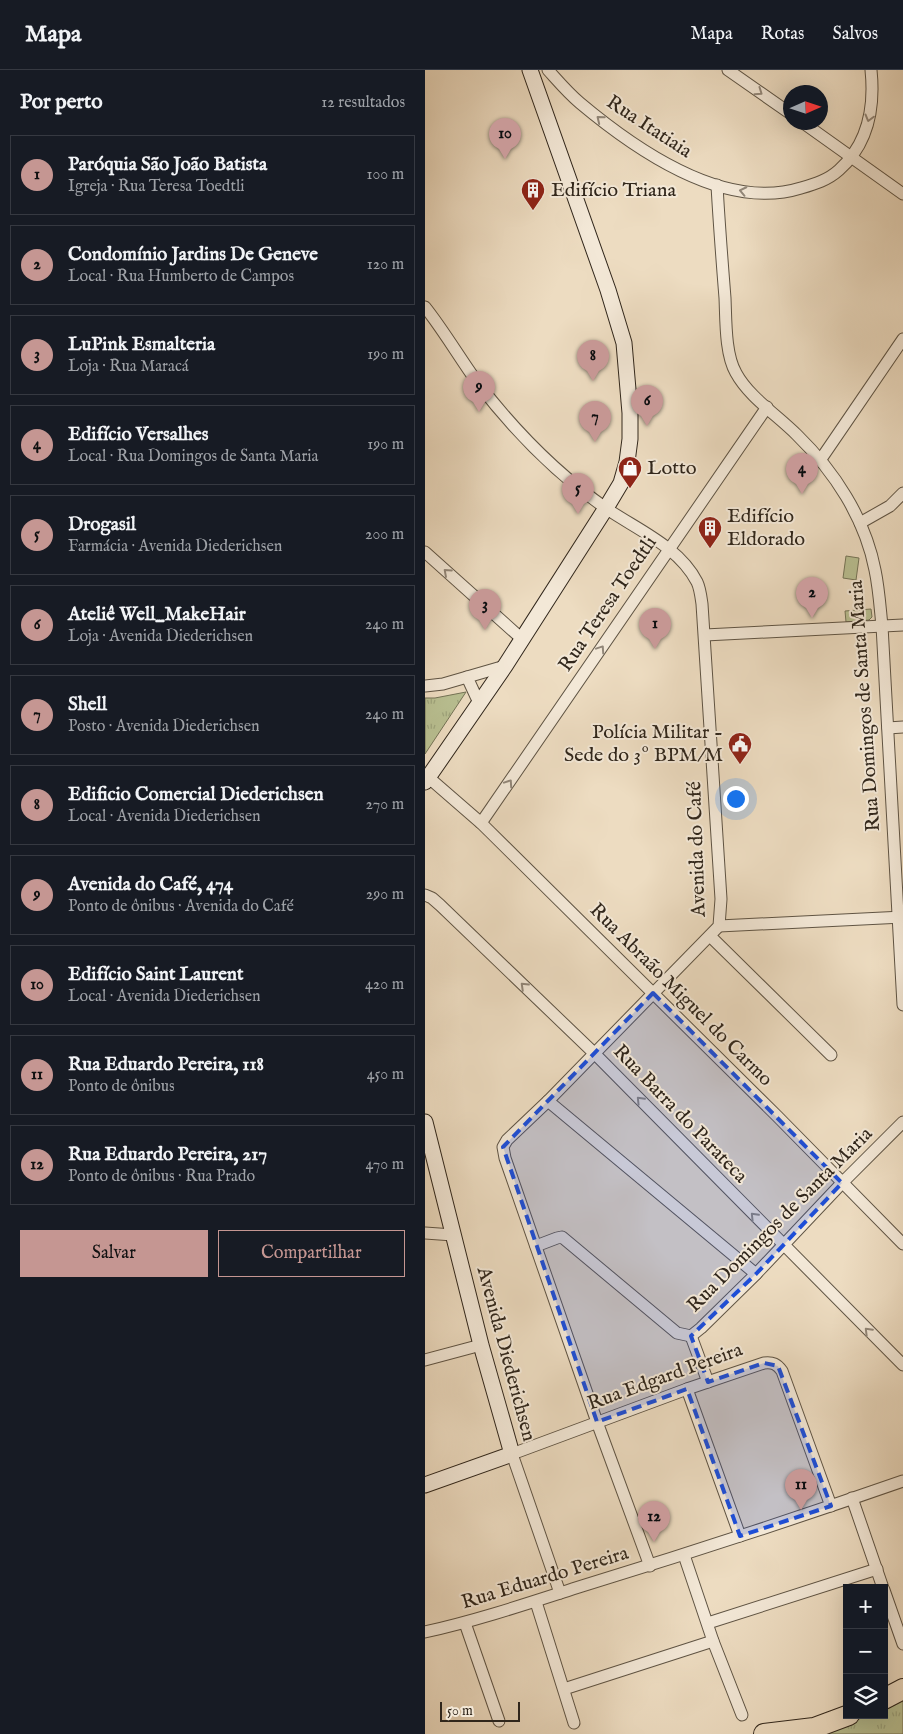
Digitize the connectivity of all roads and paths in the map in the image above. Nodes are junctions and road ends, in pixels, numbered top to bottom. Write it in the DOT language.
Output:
graph roads {
  1 [pos="530,70"];
  2 [pos="548,70"];
  3 [pos="727,70"];
  4 [pos="871,70"];
  5 [pos="783,108"];
  6 [pos="813,130"];
  7 [pos="852,158"];
  8 [pos="717,185"];
  9 [pos="902,192"];
  10 [pos="425,307"];
  11 [pos="901,347"];
  12 [pos="767,407"];
  13 [pos="821,459"];
  14 [pos="903,493"];
  15 [pos="607,508"];
  16 [pos="860,523"];
  17 [pos="669,550"];
  18 [pos="425,552"];
  19 [pos="903,625"];
  20 [pos="882,626"];
  21 [pos="705,635"];
  22 [pos="522,639"];
  23 [pos="505,666"];
  24 [pos="467,677"];
  25 [pos="425,686"];
  26 [pos="479,703"];
  27 [pos="903,727"];
  28 [pos="888,728"];
  29 [pos="426,778"];
  30 [pos="481,823"];
  31 [pos="425,895"];
  32 [pos="900,917"];
  33 [pos="719,926"];
  34 [pos="710,936"];
  35 [pos="653,993"];
  36 [pos="903,1005"];
  37 [pos="595,1054"];
  38 [pos="831,1055"];
  39 [pos="547,1101"];
  40 [pos="425,1122"];
  41 [pos="903,1122"];
  42 [pos="427,1138"];
  43 [pos="842,1183"];
  44 [pos="425,1233"];
  45 [pos="453,1235"];
  46 [pos="903,1244"];
  47 [pos="536,1246"];
  48 [pos="783,1246"];
  49 [pos="756,1274"];
  50 [pos="691,1336"];
  51 [pos="481,1345"];
  52 [pos="425,1360"];
  53 [pos="903,1365"];
  54 [pos="708,1382"];
  55 [pos="687,1389"];
  56 [pos="597,1422"];
  57 [pos="512,1454"];
  58 [pos="903,1480"];
  59 [pos="425,1486"];
  60 [pos="852,1498"];
  61 [pos="831,1506"];
  62 [pos="740,1536"];
  63 [pos="684,1555"];
  64 [pos="650,1566"];
  65 [pos="877,1569"];
  66 [pos="882,1584"];
  67 [pos="560,1593"];
  68 [pos="888,1601"];
  69 [pos="536,1602"];
  70 [pos="465,1623"];
  71 [pos="708,1623"];
  72 [pos="425,1632"];
  73 [pos="713,1641"];
  74 [pos="903,1644"];
  75 [pos="564,1688"];
  76 [pos="903,1688"];
  77 [pos="888,1697"];
  78 [pos="742,1715"];
  79 [pos="843,1717"];
  80 [pos="499,1721"];
  81 [pos="574,1723"];
  82 [pos="764,1734"];
  1 -- 15 [label="street"];
  8 -- 2 [label="street, Rua Itatiaia, one-way"];
  3 -- 5 [label="street, one-way"];
  4 -- 7 [label="street, Rua Itatiaia, one-way"];
  6 -- 7 [label="street"];
  7 -- 8 [label="street, Rua Itatiaia, one-way"];
  7 -- 9 [label="street"];
  8 -- 12 [label="street, Rua Domingos de Santa Maria"];
  10 -- 15 [label="street, Avenida do Café"];
  11 -- 13 [label="street"];
  12 -- 13 [label="street, Rua Domingos de Santa Maria"];
  12 -- 17 [label="street, Rua Teresa Toedtli"];
  13 -- 16 [label="street, Rua Domingos de Santa Maria"];
  14 -- 16 [label="street"];
  15 -- 17 [label="street, Avenida do Café"];
  15 -- 22 [label="street"];
  16 -- 20 [label="street, Rua Domingos de Santa Maria"];
  17 -- 21 [label="street, Avenida do Café"];
  30 -- 17 [label="street, Rua Teresa Toedtli, one-way"];
  22 -- 18 [label="street, one-way"];
  19 -- 20 [label="street"];
  20 -- 21 [label="street"];
  20 -- 28 [label="street, Rua Domingos de Santa Maria"];
  21 -- 33 [label="street, Avenida do Café"];
  22 -- 23 [label="street"];
  23 -- 24 [label="street"];
  23 -- 26 [label="street"];
  24 -- 25 [label="street"];
  24 -- 26 [label="street"];
  26 -- 29 [label="street"];
  27 -- 28 [label="street"];
  28 -- 32 [label="street, Rua Domingos de Santa Maria"];
  29 -- 30 [label="street, Rua Abraão Miguel do Carmo"];
  30 -- 35 [label="street, Rua Abraão Miguel do Carmo"];
  37 -- 31 [label="street, Rua Barra do Parateca, one-way"];
  32 -- 33 [label="street"];
  32 -- 36 [label="street, Rua Domingos de Santa Maria"];
  33 -- 34 [label="street, Avenida do Café"];
  34 -- 35 [label="street, Avenida do Café"];
  34 -- 38 [label="street"];
  35 -- 37 [label="street, Avenida do Café"];
  35 -- 43 [label="street, Rua Abraão Miguel do Carmo"];
  37 -- 39 [label="street, Avenida do Café"];
  48 -- 37 [label="street, Rua Barra do Parateca, one-way"];
  39 -- 47 [label="street, Avenida do Café"];
  39 -- 49 [label="street"];
  40 -- 42 [label="street, Avenida Diederichsen"];
  41 -- 43 [label="street, Rua Domingos de Santa Maria"];
  42 -- 45 [label="street, Avenida Diederichsen"];
  43 -- 46 [label="street, Rua Abraão Miguel do Carmo"];
  43 -- 48 [label="street, Rua Domingos de Santa Maria"];
  44 -- 45 [label="street"];
  45 -- 51 [label="street, Avenida Diederichsen"];
  47 -- 50 [label="street, Rua Domingos de Santa Maria"];
  47 -- 56 [label="street"];
  48 -- 49 [label="street, Rua Domingos de Santa Maria"];
  53 -- 48 [label="street, Rua Barra do Parateca, one-way"];
  49 -- 50 [label="street, Rua Domingos de Santa Maria"];
  50 -- 54 [label="street"];
  51 -- 52 [label="street"];
  51 -- 57 [label="street, Avenida Diederichsen"];
  54 -- 55 [label="street, Rua Edgard Pereira"];
  54 -- 61 [label="street, Rua Edgard Pereira"];
  55 -- 56 [label="street, Rua Edgard Pereira"];
  55 -- 62 [label="street"];
  56 -- 57 [label="street, Rua Edgard Pereira"];
  56 -- 64 [label="street"];
  57 -- 59 [label="street, Rua Edgard Pereira"];
  57 -- 67 [label="street, Avenida Diederichsen"];
  58 -- 60 [label="street, Rua Eduardo Pereira"];
  60 -- 61 [label="street, Rua Eduardo Pereira"];
  60 -- 65 [label="street"];
  61 -- 62 [label="street, Rua Eduardo Pereira"];
  62 -- 63 [label="street, Rua Eduardo Pereira"];
  63 -- 64 [label="street, Rua Eduardo Pereira"];
  63 -- 71 [label="street"];
  64 -- 67 [label="street, Rua Eduardo Pereira"];
  65 -- 66 [label="street"];
  65 -- 71 [label="street"];
  67 -- 69 [label="street, Rua Eduardo Pereira"];
  68 -- 74 [label="street"];
  69 -- 70 [label="street, Rua Eduardo Pereira"];
  69 -- 75 [label="street"];
  70 -- 72 [label="street, Rua Eduardo Pereira"];
  70 -- 80 [label="street"];
  71 -- 73 [label="street"];
  73 -- 75 [label="street"];
  73 -- 78 [label="street"];
  75 -- 81 [label="street"];
  76 -- 77 [label="highway"];
  79 -- 82 [label="highway"];
}
